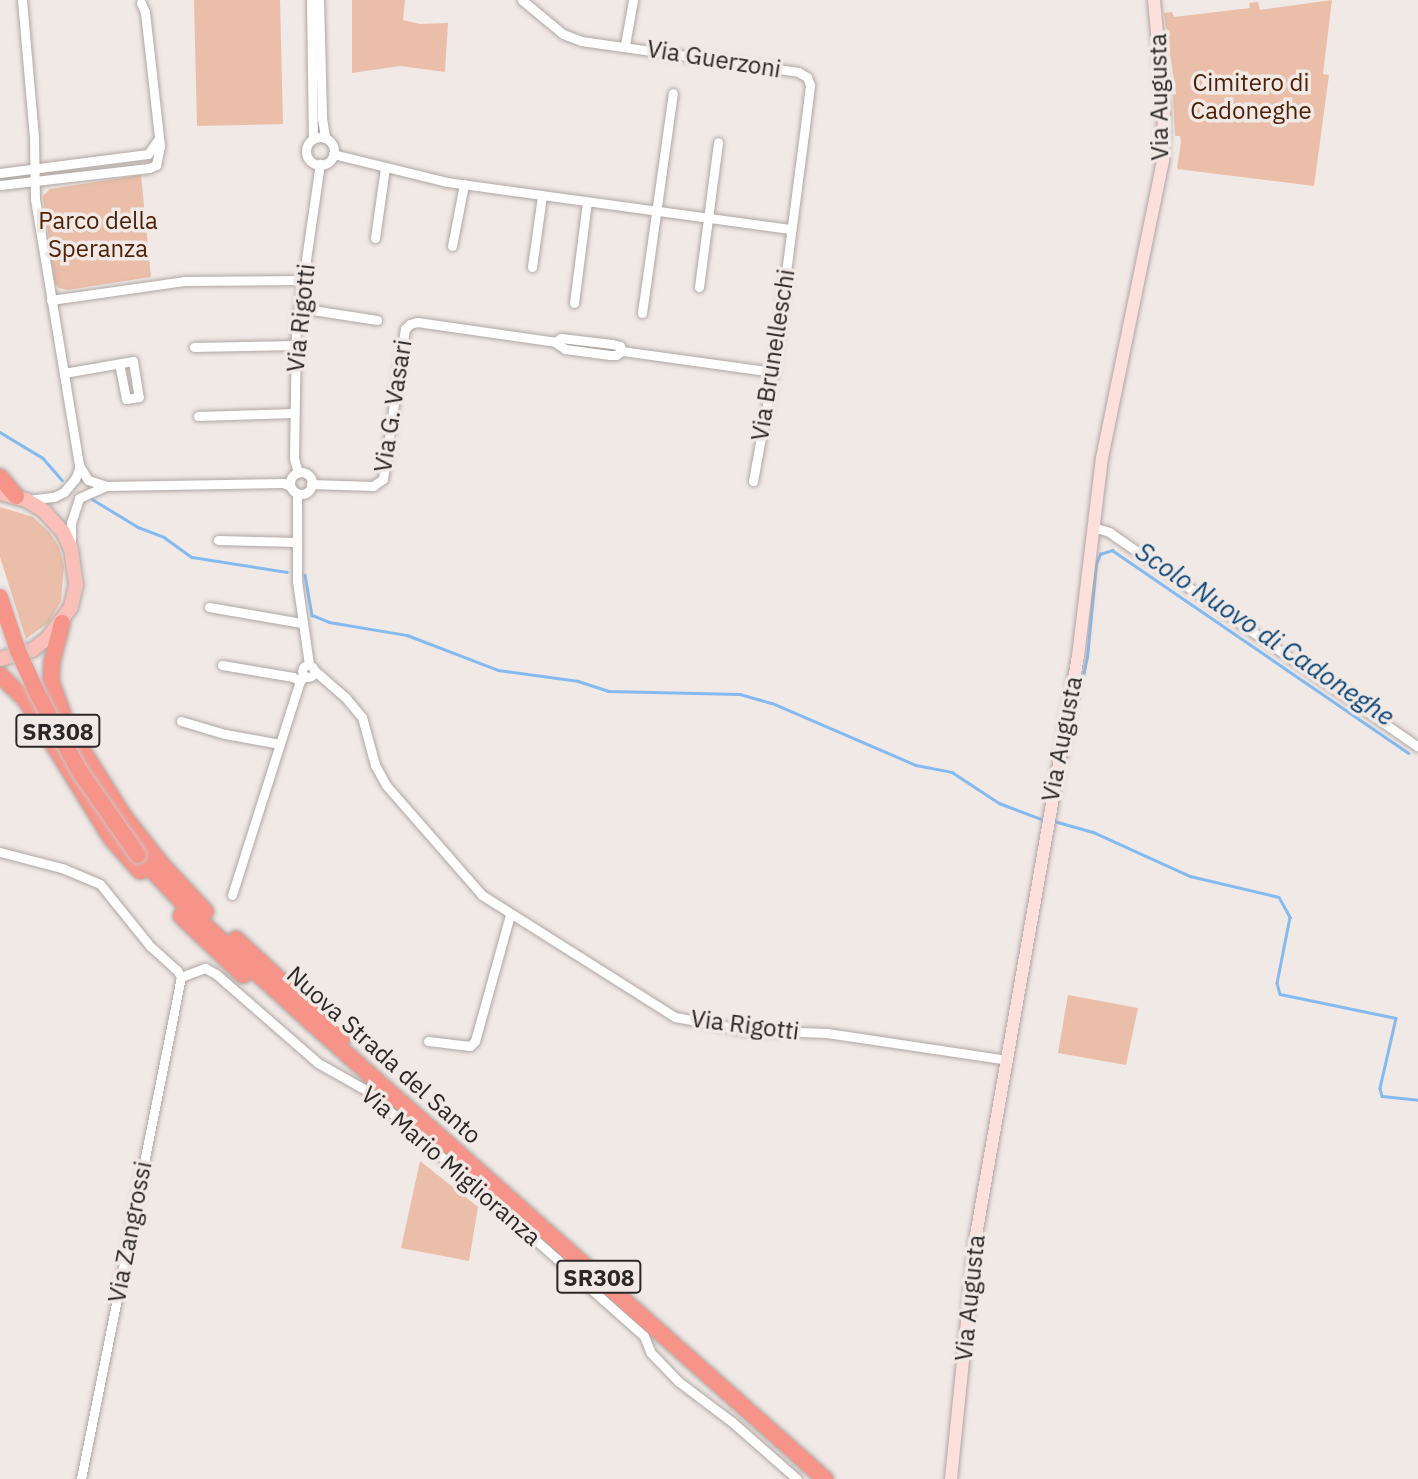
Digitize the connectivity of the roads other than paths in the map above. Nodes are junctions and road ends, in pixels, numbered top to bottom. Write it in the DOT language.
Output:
graph roads {
  1 [pos="22,0"];
  2 [pos="312,0"];
  3 [pos="319,0"];
  4 [pos="522,0"];
  5 [pos="633,0"];
  6 [pos="1154,0"];
  7 [pos="141,3"];
  8 [pos="625,45"];
  9 [pos="673,93"];
  10 [pos="325,138"];
  11 [pos="158,139"];
  12 [pos="313,139"];
  13 [pos="718,142"];
  14 [pos="333,153"];
  15 [pos="320,164"];
  16 [pos="385,168"];
  17 [pos="36,169"];
  18 [pos="0,173"];
  19 [pos="36,183"];
  20 [pos="464,184"];
  21 [pos="0,186"];
  22 [pos="542,195"];
  23 [pos="587,202"];
  24 [pos="656,210"];
  25 [pos="708,219"];
  26 [pos="791,229"];
  27 [pos="375,238"];
  28 [pos="452,246"];
  29 [pos="532,267"];
  30 [pos="303,280"];
  31 [pos="699,287"];
  32 [pos="51,300"];
  33 [pos="574,303"];
  34 [pos="299,309"];
  35 [pos="642,313"];
  36 [pos="377,320"];
  37 [pos="296,345"];
  38 [pos="194,347"];
  39 [pos="119,364"];
  40 [pos="773,372"];
  41 [pos="64,373"];
  42 [pos="294,413"];
  43 [pos="198,416"];
  44 [pos="80,467"];
  45 [pos="298,473"];
  46 [pos="0,477"];
  47 [pos="753,481"];
  48 [pos="311,484"];
  49 [pos="106,486"];
  50 [pos="294,490"];
  51 [pos="14,496"];
  52 [pos="1093,527"];
  53 [pos="218,540"];
  54 [pos="296,542"];
  55 [pos="71,549"];
  56 [pos="0,597"];
  57 [pos="209,607"];
  58 [pos="62,623"];
  59 [pos="302,623"];
  60 [pos="0,659"];
  61 [pos="222,664"];
  62 [pos="312,668"];
  63 [pos="0,675"];
  64 [pos="303,679"];
  65 [pos="181,721"];
  66 [pos="280,744"];
  67 [pos="1418,747"];
  68 [pos="0,852"];
  69 [pos="232,895"];
  70 [pos="510,915"];
  71 [pos="180,981"];
  72 [pos="428,1041"];
  73 [pos="1007,1060"];
  74 [pos="372,1075"];
  75 [pos="80,1479"];
  76 [pos="797,1479"];
  77 [pos="825,1479"];
  78 [pos="951,1479"];
  1 -- 17 [label="street"];
  2 -- 12 [label="street, Via Rigotti"];
  3 -- 10 [label="street"];
  4 -- 8 [label="street, Via Guerzoni"];
  5 -- 8 [label="street"];
  6 -- 52 [label="street, Via Augusta"];
  7 -- 11 [label="street"];
  8 -- 26 [label="street, Via Guerzoni"];
  9 -- 24 [label="street"];
  10 -- 12 [label="street"];
  10 -- 14 [label="street"];
  11 -- 17 [label="street"];
  11 -- 19 [label="street"];
  12 -- 15 [label="street, Via Rigotti"];
  13 -- 25 [label="street"];
  14 -- 15 [label="street"];
  14 -- 16 [label="street"];
  15 -- 30 [label="street, Via Rigotti"];
  16 -- 20 [label="street"];
  16 -- 27 [label="street"];
  17 -- 18 [label="street"];
  17 -- 19 [label="street"];
  19 -- 21 [label="street"];
  19 -- 32 [label="street"];
  20 -- 22 [label="street"];
  20 -- 28 [label="street"];
  22 -- 23 [label="street"];
  22 -- 29 [label="street"];
  23 -- 24 [label="street"];
  23 -- 33 [label="street"];
  24 -- 25 [label="street"];
  24 -- 35 [label="street"];
  25 -- 26 [label="street"];
  25 -- 31 [label="street"];
  26 -- 40 [label="street, Via Brunelleschi"];
  30 -- 32 [label="street"];
  30 -- 34 [label="street, Via Rigotti"];
  32 -- 41 [label="street"];
  34 -- 36 [label="street"];
  34 -- 37 [label="street, Via Rigotti"];
  37 -- 38 [label="street"];
  37 -- 42 [label="street, Via Rigotti"];
  39 -- 41 [label="street"];
  40 -- 47 [label="street, Via Brunelleschi"];
  40 -- 48 [label="street, Via G. Vasari"];
  41 -- 44 [label="street"];
  42 -- 43 [label="street"];
  42 -- 45 [label="street, Via Rigotti"];
  44 -- 49 [label="street"];
  44 -- 51 [label="street"];
  45 -- 48 [label="street"];
  45 -- 50 [label="street"];
  46 -- 51 [label="highway"];
  48 -- 50 [label="street"];
  49 -- 50 [label="street"];
  49 -- 55 [label="street"];
  50 -- 54 [label="street"];
  51 -- 55 [label="main road"];
  52 -- 67 [label="street"];
  52 -- 73 [label="street, Via Augusta"];
  53 -- 54 [label="street"];
  54 -- 59 [label="street"];
  55 -- 58 [label="main road"];
  56 -- 74 [label="highway, Nuova Strada del Santo / SR308, bridge"];
  57 -- 59 [label="street"];
  58 -- 60 [label="main road"];
  58 -- 74 [label="highway"];
  59 -- 62 [label="street"];
  61 -- 64 [label="street"];
  62 -- 64 [label="street"];
  62 -- 70 [label="street, Via Rigotti"];
  63 -- 74 [label="highway"];
  64 -- 66 [label="street"];
  65 -- 66 [label="street"];
  66 -- 69 [label="street"];
  68 -- 71 [label="street"];
  70 -- 72 [label="street"];
  70 -- 73 [label="street, Via Rigotti"];
  71 -- 75 [label="street, Via Zangrossi"];
  71 -- 76 [label="street, Via Mario Miglioranza"];
  73 -- 78 [label="street, Via Augusta"];
  74 -- 77 [label="highway, Nuova Strada del Santo / SR308"];
}
